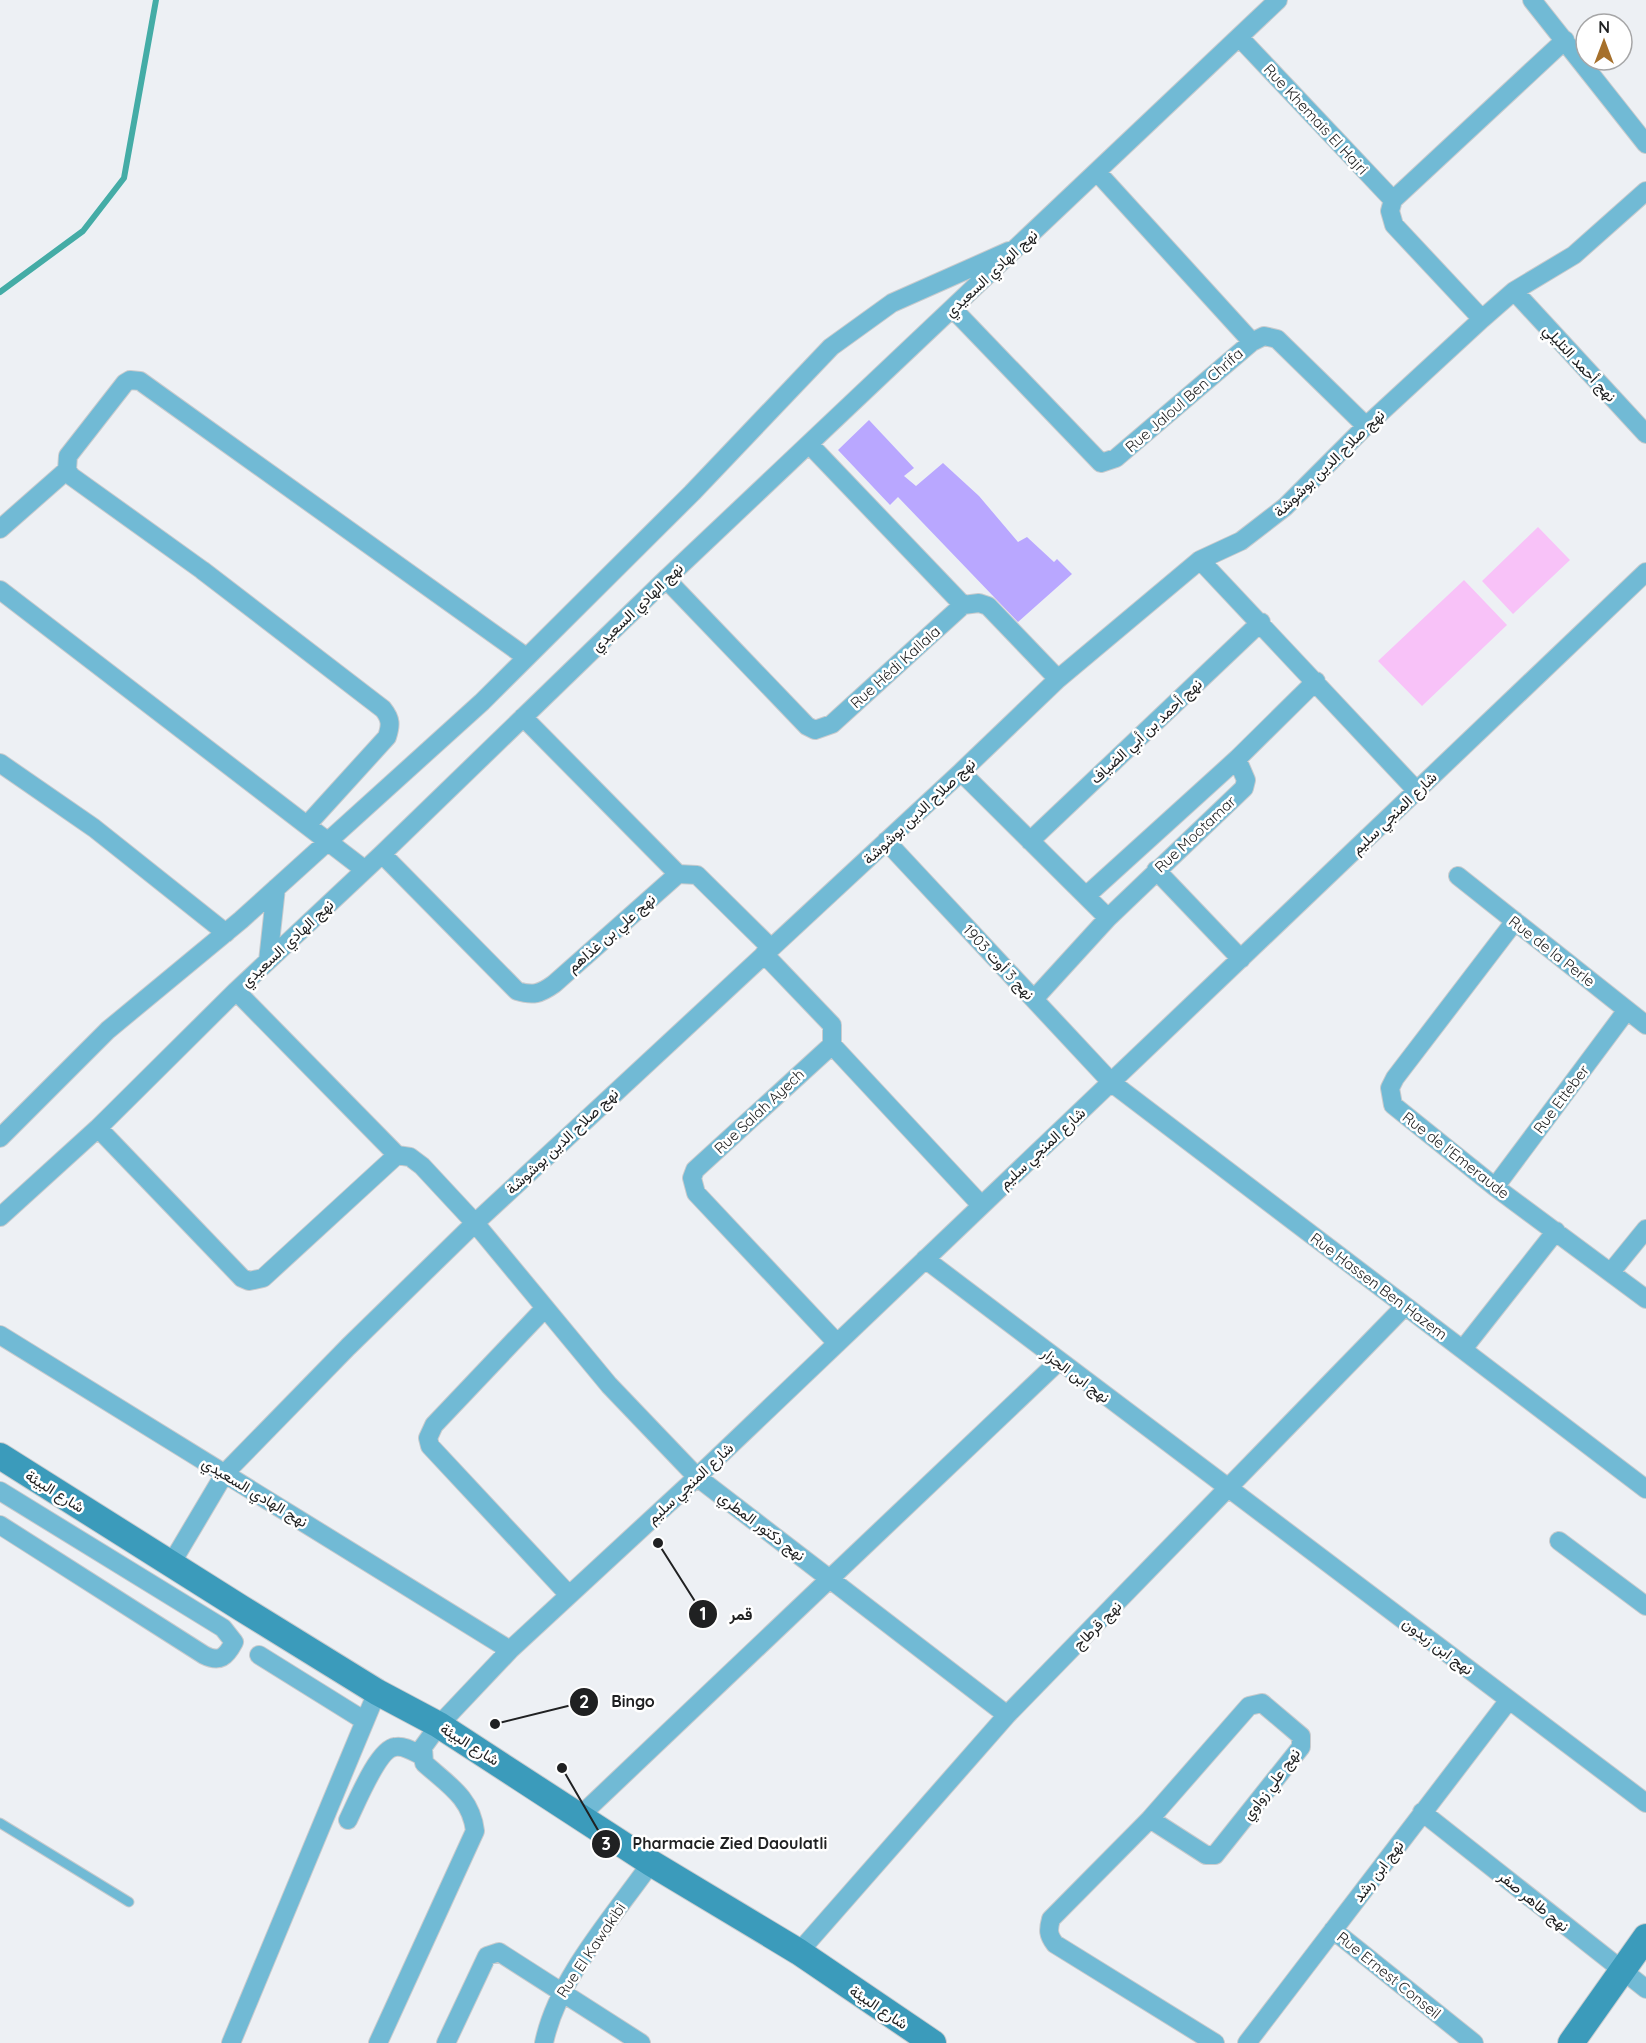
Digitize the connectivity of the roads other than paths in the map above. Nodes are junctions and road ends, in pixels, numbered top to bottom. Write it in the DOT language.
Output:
graph roads {
  1 [pos="1278,0"];
  2 [pos="1532,0"];
  3 [pos="1239,37"];
  4 [pos="1565,40"];
  5 [pos="1646,144"];
  6 [pos="1097,172"];
  7 [pos="1646,191"];
  8 [pos="1394,200"];
  9 [pos="1018,247"];
  10 [pos="1514,291"];
  11 [pos="953,309"];
  12 [pos="1482,319"];
  13 [pos="1252,342"];
  14 [pos="1366,426"];
  15 [pos="1646,434"];
  16 [pos="809,444"];
  17 [pos="67,470"];
  18 [pos="0,529"];
  19 [pos="1200,560"];
  20 [pos="1646,572"];
  21 [pos="666,579"];
  22 [pos="0,590"];
  23 [pos="963,605"];
  24 [pos="1261,622"];
  25 [pos="526,657"];
  26 [pos="1058,679"];
  27 [pos="1316,681"];
  28 [pos="523,717"];
  29 [pos="1237,759"];
  30 [pos="0,763"];
  31 [pos="961,772"];
  32 [pos="1418,790"];
  33 [pos="307,825"];
  34 [pos="328,841"];
  35 [pos="886,841"];
  36 [pos="1030,841"];
  37 [pos="382,854"];
  38 [pos="365,870"];
  39 [pos="1156,870"];
  40 [pos="678,874"];
  41 [pos="1458,876"];
  42 [pos="276,888"];
  43 [pos="1086,896"];
  44 [pos="1108,918"];
  45 [pos="1515,921"];
  46 [pos="226,933"];
  47 [pos="767,951"];
  48 [pos="1241,959"];
  49 [pos="268,961"];
  50 [pos="236,991"];
  51 [pos="1034,999"];
  52 [pos="1627,1010"];
  53 [pos="1646,1025"];
  54 [pos="832,1045"];
  55 [pos="1112,1083"];
  56 [pos="98,1128"];
  57 [pos="0,1138"];
  58 [pos="397,1155"];
  59 [pos="1495,1187"];
  60 [pos="981,1205"];
  61 [pos="0,1217"];
  62 [pos="475,1223"];
  63 [pos="1646,1229"];
  64 [pos="1556,1231"];
  65 [pos="925,1258"];
  66 [pos="1611,1272"];
  67 [pos="1646,1299"];
  68 [pos="1404,1307"];
  69 [pos="545,1308"];
  70 [pos="0,1335"];
  71 [pos="837,1343"];
  72 [pos="1463,1349"];
  73 [pos="1058,1362"];
  74 [pos="0,1456"];
  75 [pos="225,1473"];
  76 [pos="697,1477"];
  77 [pos="1646,1489"];
  78 [pos="1229,1490"];
  79 [pos="0,1491"];
  80 [pos="0,1526"];
  81 [pos="1558,1541"];
  82 [pos="171,1564"];
  83 [pos="831,1577"];
  84 [pos="569,1595"];
  85 [pos="1646,1606"];
  86 [pos="510,1650"];
  87 [pos="259,1655"];
  88 [pos="377,1692"];
  89 [pos="1509,1700"];
  90 [pos="1007,1715"];
  91 [pos="365,1721"];
  92 [pos="439,1725"];
  93 [pos="422,1756"];
  94 [pos="1646,1803"];
  95 [pos="1422,1812"];
  96 [pos="581,1815"];
  97 [pos="1150,1819"];
  98 [pos="348,1820"];
  99 [pos="0,1823"];
  100 [pos="651,1863"];
  101 [pos="129,1902"];
  102 [pos="1333,1930"];
  103 [pos="1646,1937"];
  104 [pos="799,1952"];
  105 [pos="1622,1972"];
  106 [pos="1646,1989"];
  107 [pos="560,1993"];
  108 [pos="231,2043"];
  109 [pos="378,2043"];
  110 [pos="446,2043"];
  111 [pos="544,2043"];
  112 [pos="641,2043"];
  113 [pos="933,2043"];
  114 [pos="1215,2043"];
  115 [pos="1247,2043"];
  116 [pos="1474,2043"];
  117 [pos="1571,2043"];
  1 -- 3 [label="street, نهج الهادي السعيدي"];
  2 -- 4 [label="street"];
  3 -- 6 [label="street, نهج الهادي السعيدي"];
  3 -- 8 [label="street, Rue Khemais El Hajri"];
  4 -- 5 [label="street"];
  4 -- 8 [label="street"];
  6 -- 9 [label="street, نهج الهادي السعيدي"];
  6 -- 13 [label="street, Rue Jaloul Ben Chrifa"];
  7 -- 10 [label="street, نهج صلاح الدين بوشوشة"];
  8 -- 12 [label="street"];
  9 -- 11 [label="street, نهج الهادي السعيدي"];
  9 -- 25 [label="street"];
  10 -- 12 [label="street, نهج صلاح الدين بوشوشة"];
  10 -- 15 [label="street, نهج أحمد التليلي"];
  11 -- 13 [label="street, Rue Jaloul Ben Chrifa"];
  11 -- 16 [label="street, نهج الهادي السعيدي"];
  12 -- 14 [label="street, نهج صلاح الدين بوشوشة"];
  13 -- 14 [label="street"];
  14 -- 19 [label="street, نهج صلاح الدين بوشوشة"];
  16 -- 21 [label="street, نهج الهادي السعيدي"];
  16 -- 23 [label="street"];
  17 -- 18 [label="street"];
  17 -- 25 [label="street"];
  17 -- 33 [label="street"];
  19 -- 24 [label="street"];
  19 -- 26 [label="street, نهج صلاح الدين بوشوشة"];
  20 -- 32 [label="street, شارع المنجي سليم"];
  21 -- 23 [label="street, Rue Hédi Kallala"];
  21 -- 28 [label="street, نهج الهادي السعيدي"];
  22 -- 33 [label="street"];
  23 -- 26 [label="street"];
  24 -- 27 [label="street"];
  24 -- 36 [label="street, نهج أحمد بن أبي الضياف"];
  25 -- 34 [label="street"];
  26 -- 31 [label="street, نهج صلاح الدين بوشوشة"];
  27 -- 29 [label="street"];
  27 -- 32 [label="street"];
  28 -- 37 [label="street, نهج الهادي السعيدي"];
  28 -- 40 [label="street"];
  29 -- 39 [label="street, Rue Mootamar"];
  29 -- 43 [label="street, Rue Mootamar"];
  30 -- 46 [label="street"];
  31 -- 35 [label="street, نهج صلاح الدين بوشوشة"];
  31 -- 36 [label="street"];
  32 -- 48 [label="street, شارع المنجي سليم"];
  33 -- 34 [label="street"];
  34 -- 38 [label="street"];
  34 -- 42 [label="street"];
  35 -- 47 [label="street, نهج صلاح الدين بوشوشة"];
  35 -- 51 [label="street, نهج 3 أوت 1903"];
  36 -- 43 [label="street"];
  37 -- 38 [label="street, نهج الهادي السعيدي"];
  37 -- 40 [label="street, نهج علي بن غذاهم"];
  38 -- 49 [label="street, نهج الهادي السعيدي"];
  39 -- 44 [label="street, Rue Mootamar"];
  39 -- 48 [label="street"];
  40 -- 47 [label="street"];
  41 -- 45 [label="street, Rue de la Perle"];
  42 -- 46 [label="street"];
  42 -- 49 [label="street"];
  43 -- 44 [label="street"];
  44 -- 51 [label="street, Rue Mootamar"];
  45 -- 52 [label="street, Rue de la Perle"];
  45 -- 59 [label="street, Rue de l'Emeraude"];
  46 -- 57 [label="street"];
  47 -- 54 [label="street"];
  47 -- 62 [label="street, نهج صلاح الدين بوشوشة"];
  48 -- 55 [label="street, شارع المنجي سليم"];
  49 -- 50 [label="street, نهج الهادي السعيدي"];
  50 -- 56 [label="street, نهج الهادي السعيدي"];
  50 -- 58 [label="street"];
  51 -- 55 [label="street, نهج 3 أوت 1903"];
  52 -- 53 [label="street, Rue de la Perle"];
  52 -- 59 [label="street, Rue Etteber"];
  54 -- 60 [label="street"];
  54 -- 71 [label="street, Rue Salah Ayech"];
  55 -- 60 [label="street, شارع المنجي سليم"];
  55 -- 68 [label="street, Rue Hassen Ben Hazem"];
  56 -- 58 [label="street"];
  56 -- 61 [label="street, نهج الهادي السعيدي"];
  58 -- 62 [label="street, نهج دكتور المطري"];
  59 -- 64 [label="street, Rue de l'Emeraude"];
  60 -- 65 [label="street, شارع المنجي سليم"];
  62 -- 69 [label="street, نهج دكتور المطري"];
  62 -- 75 [label="street, نهج صلاح الدين بوشوشة"];
  63 -- 66 [label="street"];
  64 -- 66 [label="street, Rue de l'Emeraude"];
  64 -- 72 [label="street"];
  65 -- 71 [label="street, شارع المنجي سليم"];
  65 -- 73 [label="street, نهج ابن الجزار"];
  66 -- 67 [label="street, Rue de l'Emeraude"];
  68 -- 72 [label="street, Rue Hassen Ben Hazem"];
  68 -- 78 [label="street, نهج قرطاج"];
  69 -- 76 [label="street, نهج دكتور المطري"];
  69 -- 84 [label="street"];
  70 -- 75 [label="street, نهج الهادي السعيدي"];
  71 -- 76 [label="street, شارع المنجي سليم"];
  72 -- 77 [label="street, Rue Hassen Ben Hazem"];
  73 -- 78 [label="street, نهج ابن الجزار"];
  73 -- 83 [label="street"];
  74 -- 82 [label="main road, شارع البيئة"];
  75 -- 82 [label="street, نهج صلاح الدين بوشوشة"];
  75 -- 86 [label="street, نهج الهادي السعيدي"];
  76 -- 83 [label="street, نهج دكتور المطري"];
  76 -- 84 [label="street, شارع المنجي سليم"];
  78 -- 89 [label="street, نهج ابن زيدون"];
  78 -- 90 [label="street, نهج قرطاج"];
  79 -- 80 [label="street"];
  81 -- 85 [label="street"];
  82 -- 88 [label="main road, شارع البيئة"];
  83 -- 90 [label="street, نهج دكتور المطري"];
  83 -- 96 [label="street"];
  84 -- 86 [label="street, شارع المنجي سليم"];
  86 -- 92 [label="street, شارع المنجي سليم"];
  87 -- 91 [label="street"];
  88 -- 91 [label="street"];
  88 -- 92 [label="main road, شارع البيئة"];
  89 -- 94 [label="street, نهج ابن زيدون"];
  89 -- 95 [label="street, نهج ابن رشد"];
  90 -- 104 [label="street, نهج قرطاج"];
  91 -- 108 [label="street"];
  92 -- 93 [label="street, شارع المنجي سليم"];
  92 -- 96 [label="main road, شارع البيئة"];
  93 -- 98 [label="street"];
  93 -- 109 [label="street"];
  95 -- 102 [label="street, نهج ابن رشد"];
  95 -- 105 [label="street, نهج طاهر صفر"];
  96 -- 100 [label="main road, شارع البيئة"];
  97 -- 97 [label="street, نهج علي زواوي"];
  97 -- 114 [label="street, نهج علي زواوي"];
  99 -- 101 [label="lane"];
  100 -- 104 [label="main road, شارع البيئة"];
  100 -- 107 [label="street, Rue El Kawakibi"];
  102 -- 115 [label="street, نهج ابن رشد"];
  102 -- 116 [label="street, Rue Ernest Conseil"];
  103 -- 105 [label="main road"];
  104 -- 113 [label="main road, شارع البيئة"];
  105 -- 106 [label="street, نهج طاهر صفر"];
  105 -- 117 [label="main road"];
  107 -- 110 [label="street"];
  107 -- 111 [label="street, Rue El Kawakibi"];
  107 -- 112 [label="street"];
}
